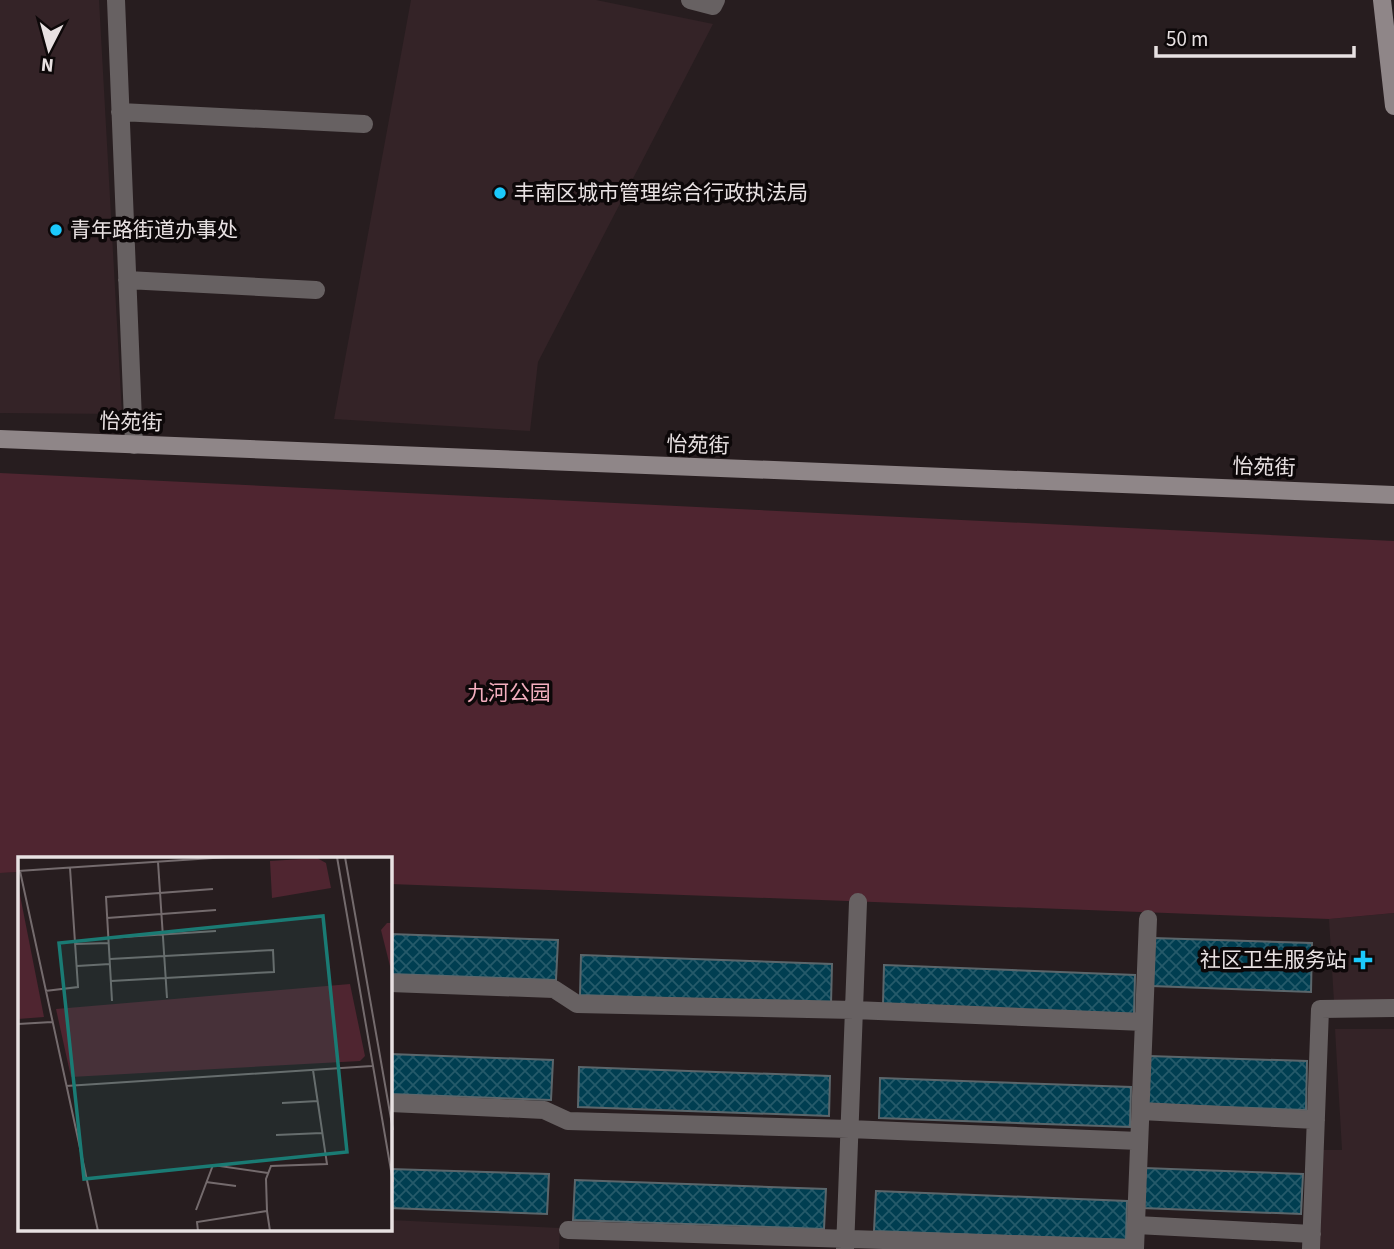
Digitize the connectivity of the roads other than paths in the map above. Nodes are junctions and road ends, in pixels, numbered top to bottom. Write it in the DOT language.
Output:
graph roads {
  1 [pos="116,0"];
  2 [pos="690,0"];
  3 [pos="716,0"];
  4 [pos="1382,0"];
  5 [pos="1394,106"];
  6 [pos="120,112"];
  7 [pos="364,124"];
  8 [pos="127,280"];
  9 [pos="316,290"];
  10 [pos="0,439"];
  11 [pos="134,445"];
  12 [pos="1394,495"];
  13 [pos="858,902"];
  14 [pos="1148,919"];
  15 [pos="392,984"];
  16 [pos="1394,1008"];
  17 [pos="854,1010"];
  18 [pos="1144,1022"];
  19 [pos="392,1103"];
  20 [pos="1140,1111"];
  21 [pos="1316,1119"];
  22 [pos="849,1129"];
  23 [pos="1139,1141"];
  24 [pos="1136,1225"];
  25 [pos="568,1230"];
  26 [pos="1311,1242"];
  27 [pos="845,1243"];
  28 [pos="1135,1249"];
  1 -- 6 [label="street"];
  2 -- 3 [label="street"];
  4 -- 5 [label="street"];
  6 -- 7 [label="street"];
  6 -- 8 [label="street"];
  8 -- 9 [label="street"];
  8 -- 11 [label="street"];
  10 -- 11 [label="street, 怡苑街"];
  11 -- 12 [label="street, 怡苑街"];
  13 -- 17 [label="street"];
  14 -- 18 [label="street"];
  15 -- 17 [label="street"];
  16 -- 21 [label="street"];
  17 -- 18 [label="street"];
  17 -- 22 [label="street"];
  18 -- 20 [label="street"];
  19 -- 22 [label="street"];
  20 -- 21 [label="street"];
  20 -- 23 [label="street"];
  21 -- 26 [label="street"];
  22 -- 23 [label="street"];
  22 -- 27 [label="street"];
  23 -- 24 [label="street"];
  24 -- 26 [label="street"];
  24 -- 28 [label="street"];
  25 -- 27 [label="street"];
  27 -- 28 [label="street"];
}
